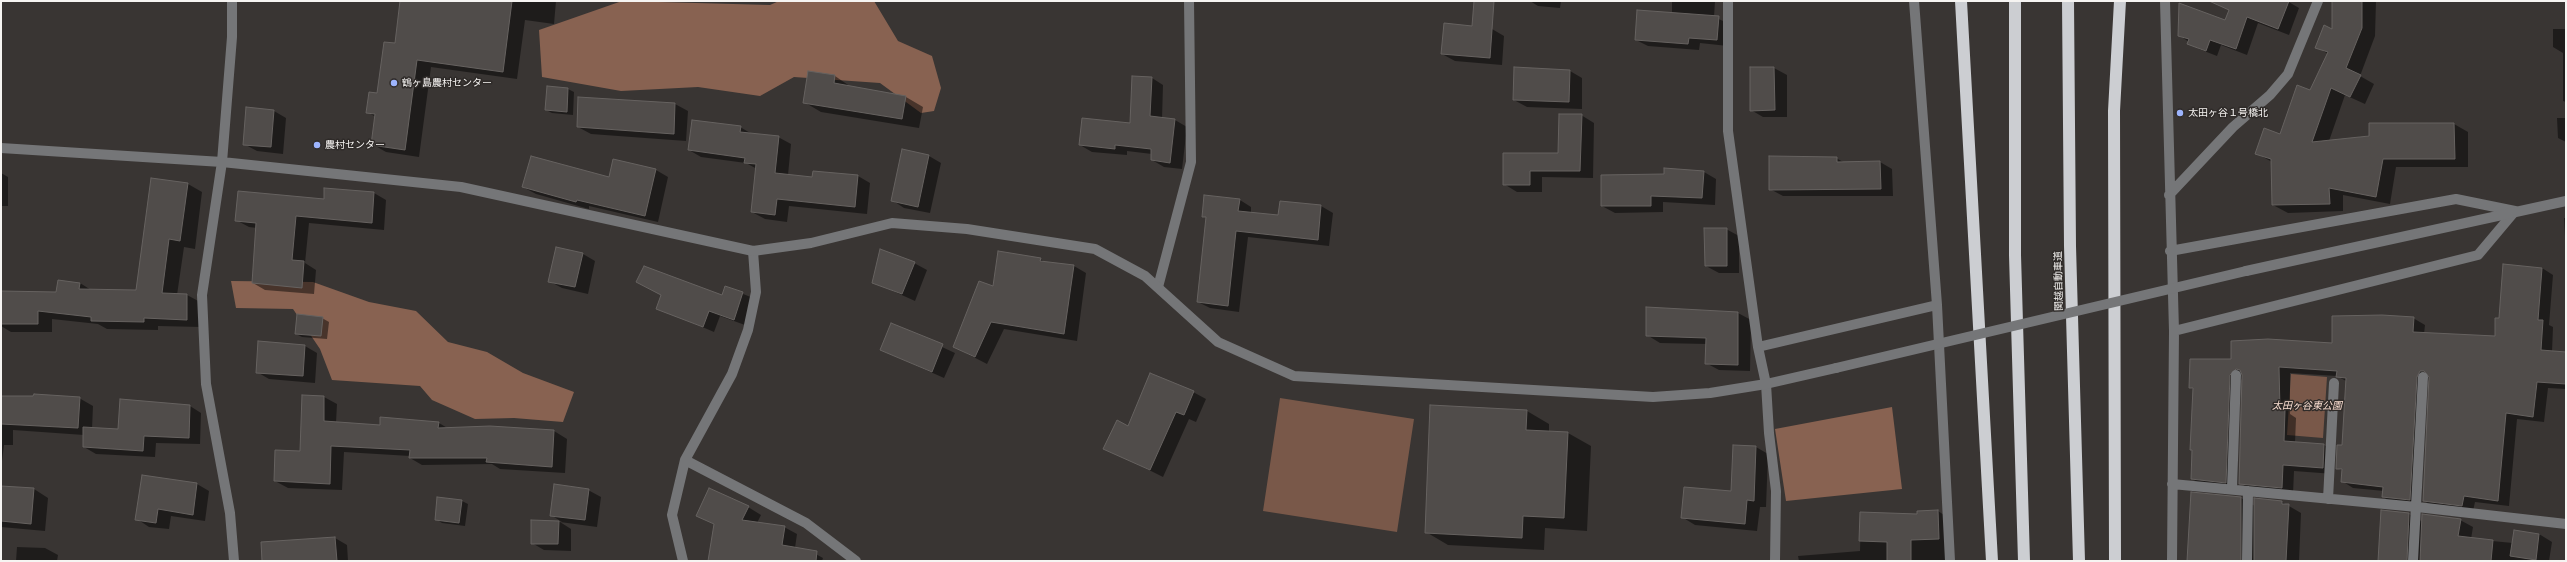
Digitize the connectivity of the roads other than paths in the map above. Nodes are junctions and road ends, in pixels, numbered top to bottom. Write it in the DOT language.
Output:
graph roads {
  1 [pos="232,1"];
  2 [pos="1189,1"];
  3 [pos="1728,1"];
  4 [pos="1914,1"];
  5 [pos="1961,1"];
  6 [pos="2015,1"];
  7 [pos="2068,1"];
  8 [pos="2120,1"];
  9 [pos="2165,1"];
  10 [pos="2318,1"];
  11 [pos="1,148"];
  12 [pos="222,162"];
  13 [pos="2169,194"];
  14 [pos="2566,201"];
  15 [pos="2515,211"];
  16 [pos="753,251"];
  17 [pos="2170,251"];
  18 [pos="1158,287"];
  19 [pos="1937,305"];
  20 [pos="2174,331"];
  21 [pos="1758,347"];
  22 [pos="2236,375"];
  23 [pos="2424,377"];
  24 [pos="1766,384"];
  25 [pos="2334,384"];
  26 [pos="685,460"];
  27 [pos="2172,484"];
  28 [pos="2232,488"];
  29 [pos="2248,491"];
  30 [pos="2328,499"];
  31 [pos="2417,507"];
  32 [pos="2566,524"];
  33 [pos="234,561"];
  34 [pos="683,561"];
  35 [pos="856,561"];
  36 [pos="1775,561"];
  37 [pos="1950,561"];
  38 [pos="1992,561"];
  39 [pos="2024,561"];
  40 [pos="2079,561"];
  41 [pos="2115,561"];
  42 [pos="2172,561"];
  43 [pos="2247,561"];
  44 [pos="2413,561"];
  1 -- 12 [label="street"];
  2 -- 18 [label="street"];
  3 -- 21 [label="street"];
  4 -- 19 [label="street"];
  5 -- 38 [label="highway"];
  6 -- 39 [label="highway"];
  7 -- 40 [label="highway, 関越自動車道"];
  8 -- 41 [label="highway"];
  9 -- 13 [label="street"];
  10 -- 13 [label="street"];
  11 -- 12 [label="street"];
  12 -- 16 [label="street"];
  12 -- 33 [label="street"];
  13 -- 17 [label="street"];
  14 -- 15 [label="street"];
  15 -- 17 [label="street"];
  15 -- 20 [label="street"];
  15 -- 24 [label="street, bridge"];
  16 -- 18 [label="street"];
  16 -- 26 [label="street"];
  17 -- 20 [label="street"];
  18 -- 24 [label="street"];
  19 -- 21 [label="street"];
  19 -- 37 [label="street"];
  20 -- 27 [label="street"];
  21 -- 24 [label="street"];
  22 -- 28 [label="street"];
  23 -- 31 [label="street"];
  24 -- 36 [label="street"];
  25 -- 30 [label="street"];
  26 -- 34 [label="street"];
  26 -- 35 [label="street"];
  27 -- 28 [label="street"];
  27 -- 42 [label="street"];
  28 -- 29 [label="street"];
  29 -- 30 [label="street"];
  29 -- 43 [label="street"];
  30 -- 31 [label="street"];
  31 -- 32 [label="street"];
  31 -- 44 [label="street"];
}
